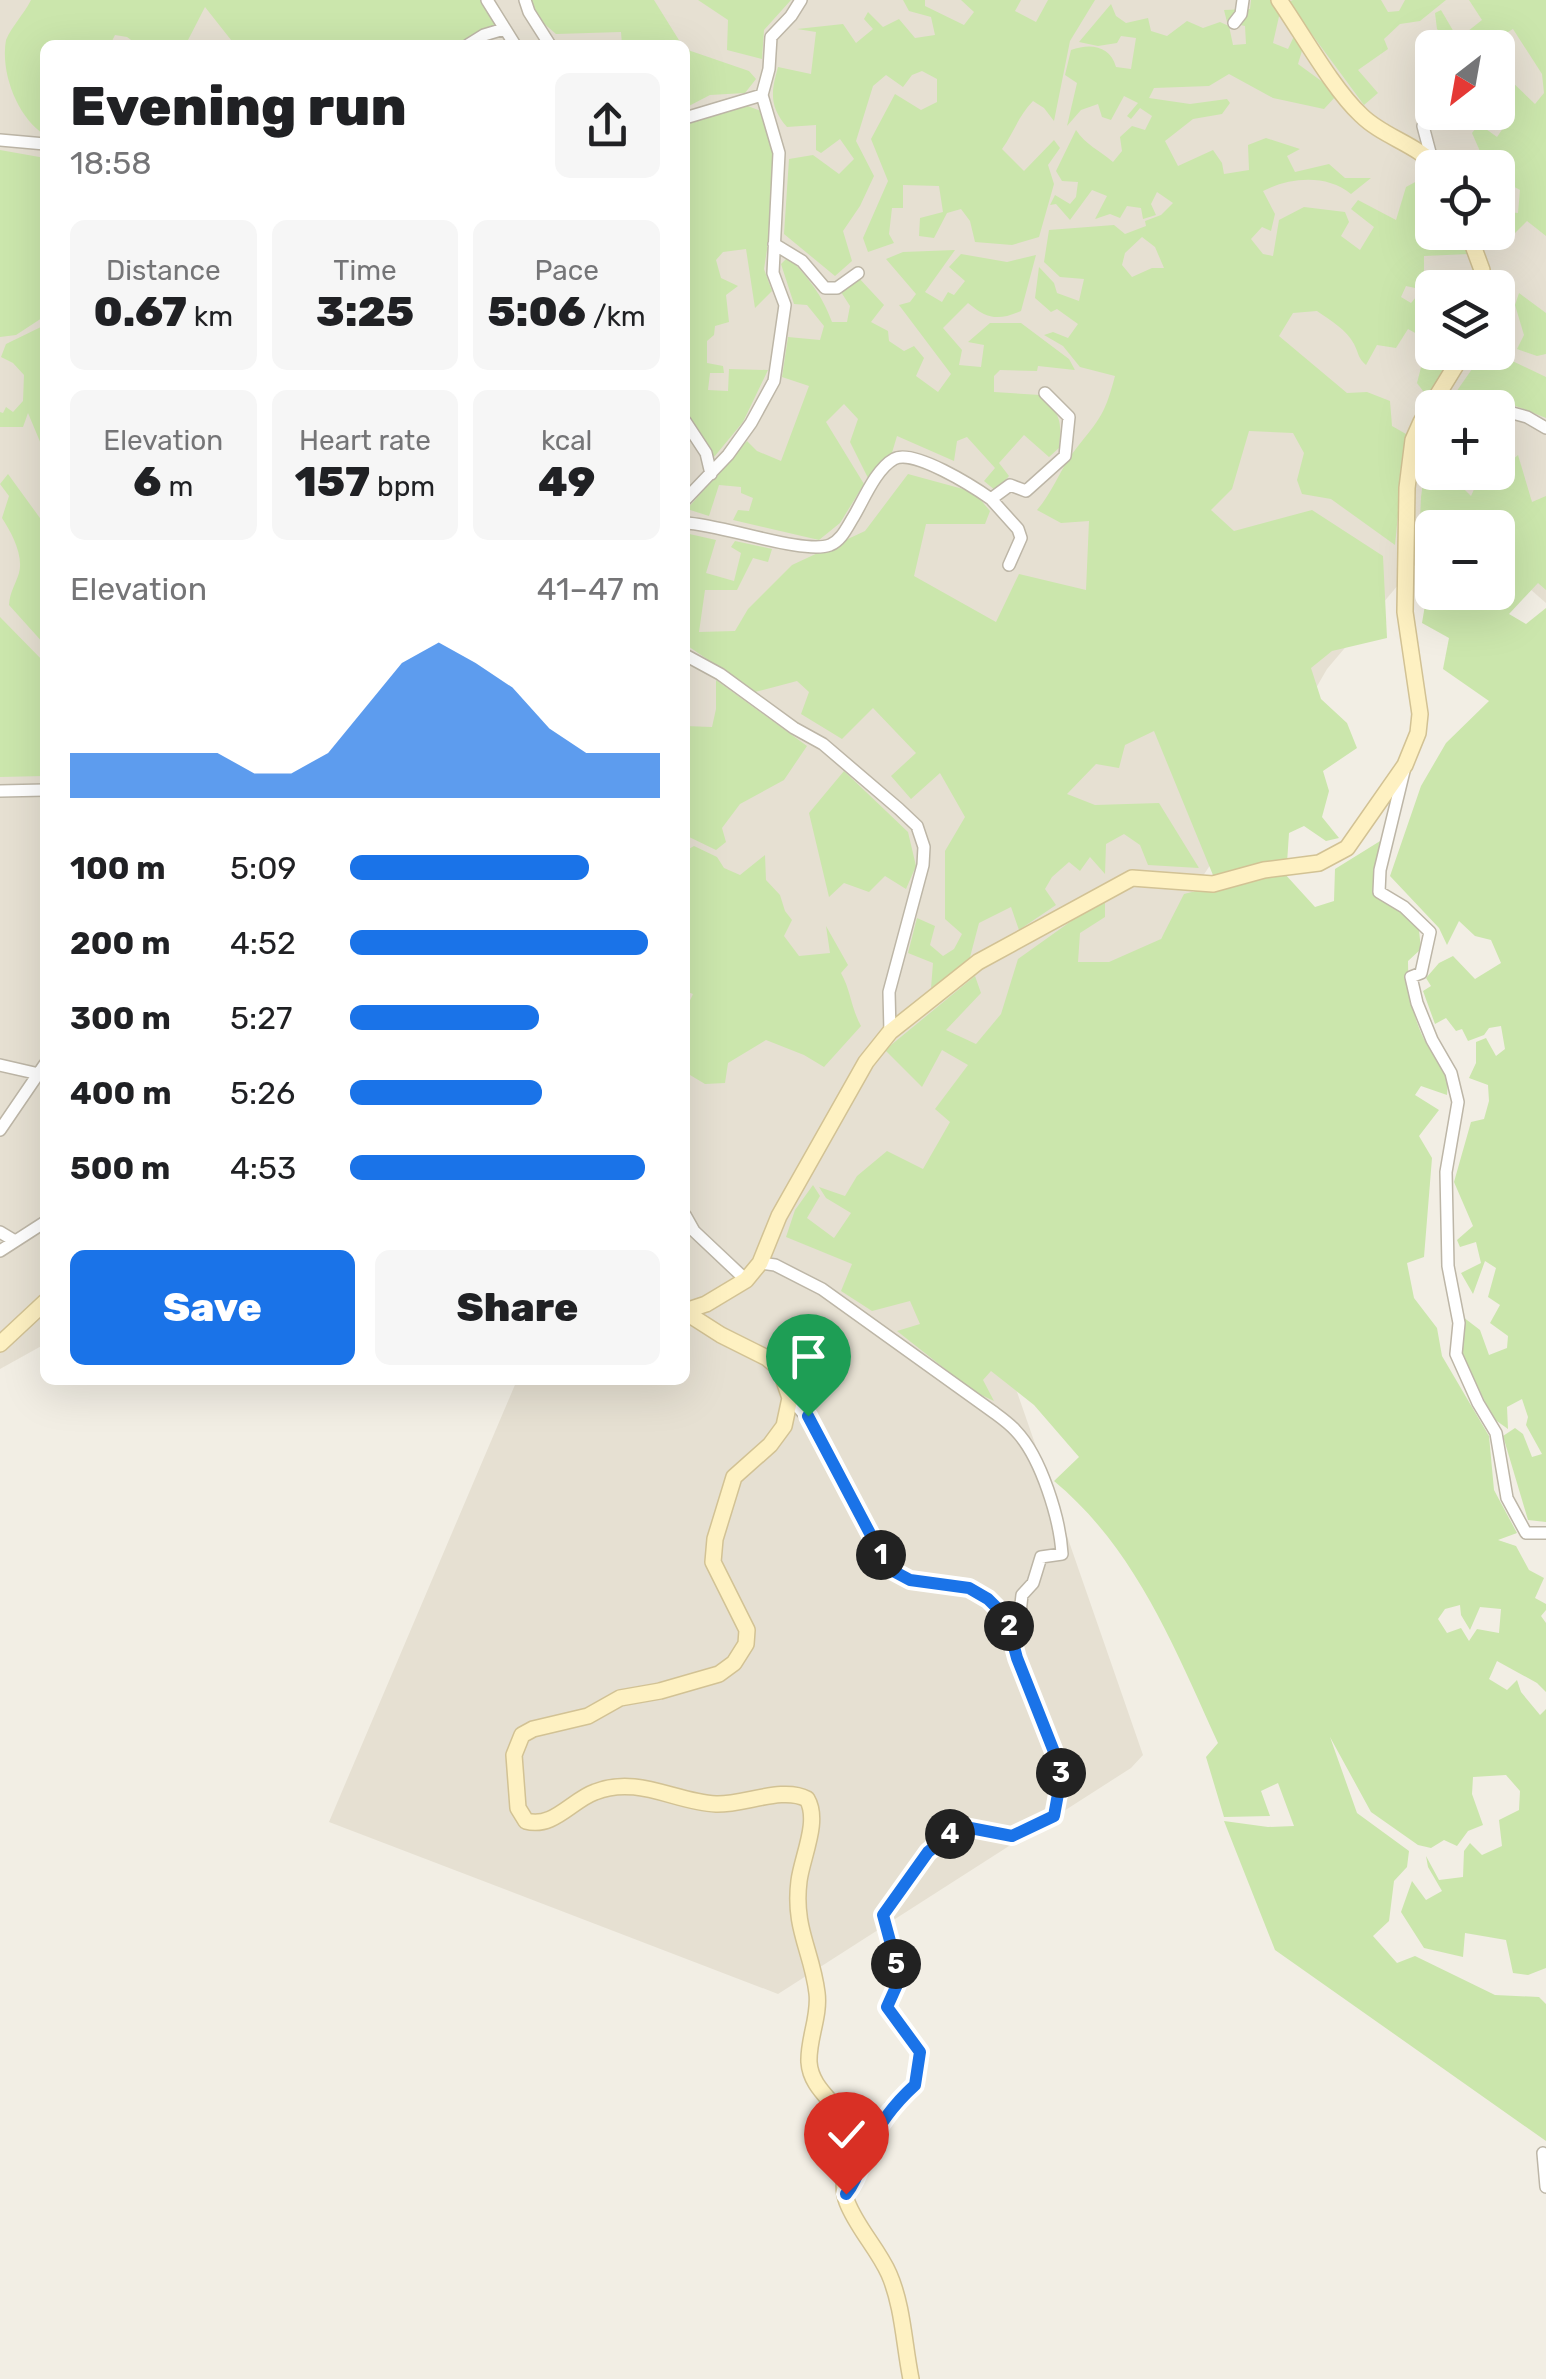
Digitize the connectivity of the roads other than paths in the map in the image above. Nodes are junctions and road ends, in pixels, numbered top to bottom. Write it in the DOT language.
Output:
graph roads {
  1 [pos="487,0"];
  2 [pos="525,0"];
  3 [pos="801,0"];
  4 [pos="1244,0"];
  5 [pos="1279,0"];
  6 [pos="1234,23"];
  7 [pos="504,29"];
  8 [pos="476,40"];
  9 [pos="512,40"];
  10 [pos="547,40"];
  11 [pos="762,96"];
  12 [pos="690,117"];
  13 [pos="0,140"];
  14 [pos="40,144"];
  15 [pos="1415,152"];
  16 [pos="774,244"];
  17 [pos="858,272"];
  18 [pos="1045,393"];
  19 [pos="1515,414"];
  20 [pos="1546,428"];
  21 [pos="690,429"];
  22 [pos="1415,437"];
  23 [pos="711,474"];
  24 [pos="690,495"];
  25 [pos="992,499"];
  26 [pos="690,522"];
  27 [pos="1009,565"];
  28 [pos="690,658"];
  29 [pos="1405,764"];
  30 [pos="40,790"];
  31 [pos="0,791"];
  32 [pos="890,1032"];
  33 [pos="0,1065"];
  34 [pos="40,1069"];
  35 [pos="40,1072"];
  36 [pos="0,1130"];
  37 [pos="690,1224"];
  38 [pos="40,1225"];
  39 [pos="0,1232"];
  40 [pos="14,1242"];
  41 [pos="0,1251"];
  42 [pos="760,1264"];
  43 [pos="746,1280"];
  44 [pos="40,1307"];
  45 [pos="690,1309"];
  46 [pos="690,1314"];
  47 [pos="0,1344"];
  48 [pos="790,1398"];
  49 [pos="1546,1533"];
  50 [pos="1006,1617"];
  51 [pos="1543,2154"];
  52 [pos="1546,2187"];
  53 [pos="846,2200"];
  54 [pos="911,2379"];
  1 -- 7 [label="street"];
  2 -- 10 [label="street"];
  3 -- 11 [label="street"];
  4 -- 6 [label="street"];
  5 -- 15 [label="main road"];
  7 -- 8 [label="street"];
  7 -- 9 [label="street"];
  11 -- 12 [label="street"];
  11 -- 16 [label="street"];
  13 -- 14 [label="street"];
  16 -- 17 [label="street"];
  16 -- 23 [label="street"];
  18 -- 25 [label="street"];
  19 -- 20 [label="street"];
  21 -- 23 [label="street"];
  22 -- 29 [label="main road"];
  23 -- 24 [label="street"];
  25 -- 26 [label="street"];
  25 -- 27 [label="street"];
  28 -- 32 [label="street"];
  29 -- 32 [label="main road"];
  29 -- 49 [label="street"];
  30 -- 31 [label="street"];
  32 -- 42 [label="main road"];
  33 -- 34 [label="street"];
  35 -- 36 [label="street"];
  37 -- 43 [label="street"];
  38 -- 40 [label="street"];
  39 -- 40 [label="street"];
  40 -- 41 [label="street"];
  42 -- 43 [label="main road"];
  42 -- 50 [label="street"];
  43 -- 45 [label="main road"];
  44 -- 47 [label="main road"];
  46 -- 48 [label="main road"];
  48 -- 50 [label="street"];
  48 -- 53 [label="main road"];
  50 -- 53 [label="street"];
  51 -- 52 [label="street"];
  53 -- 54 [label="main road"];
}
